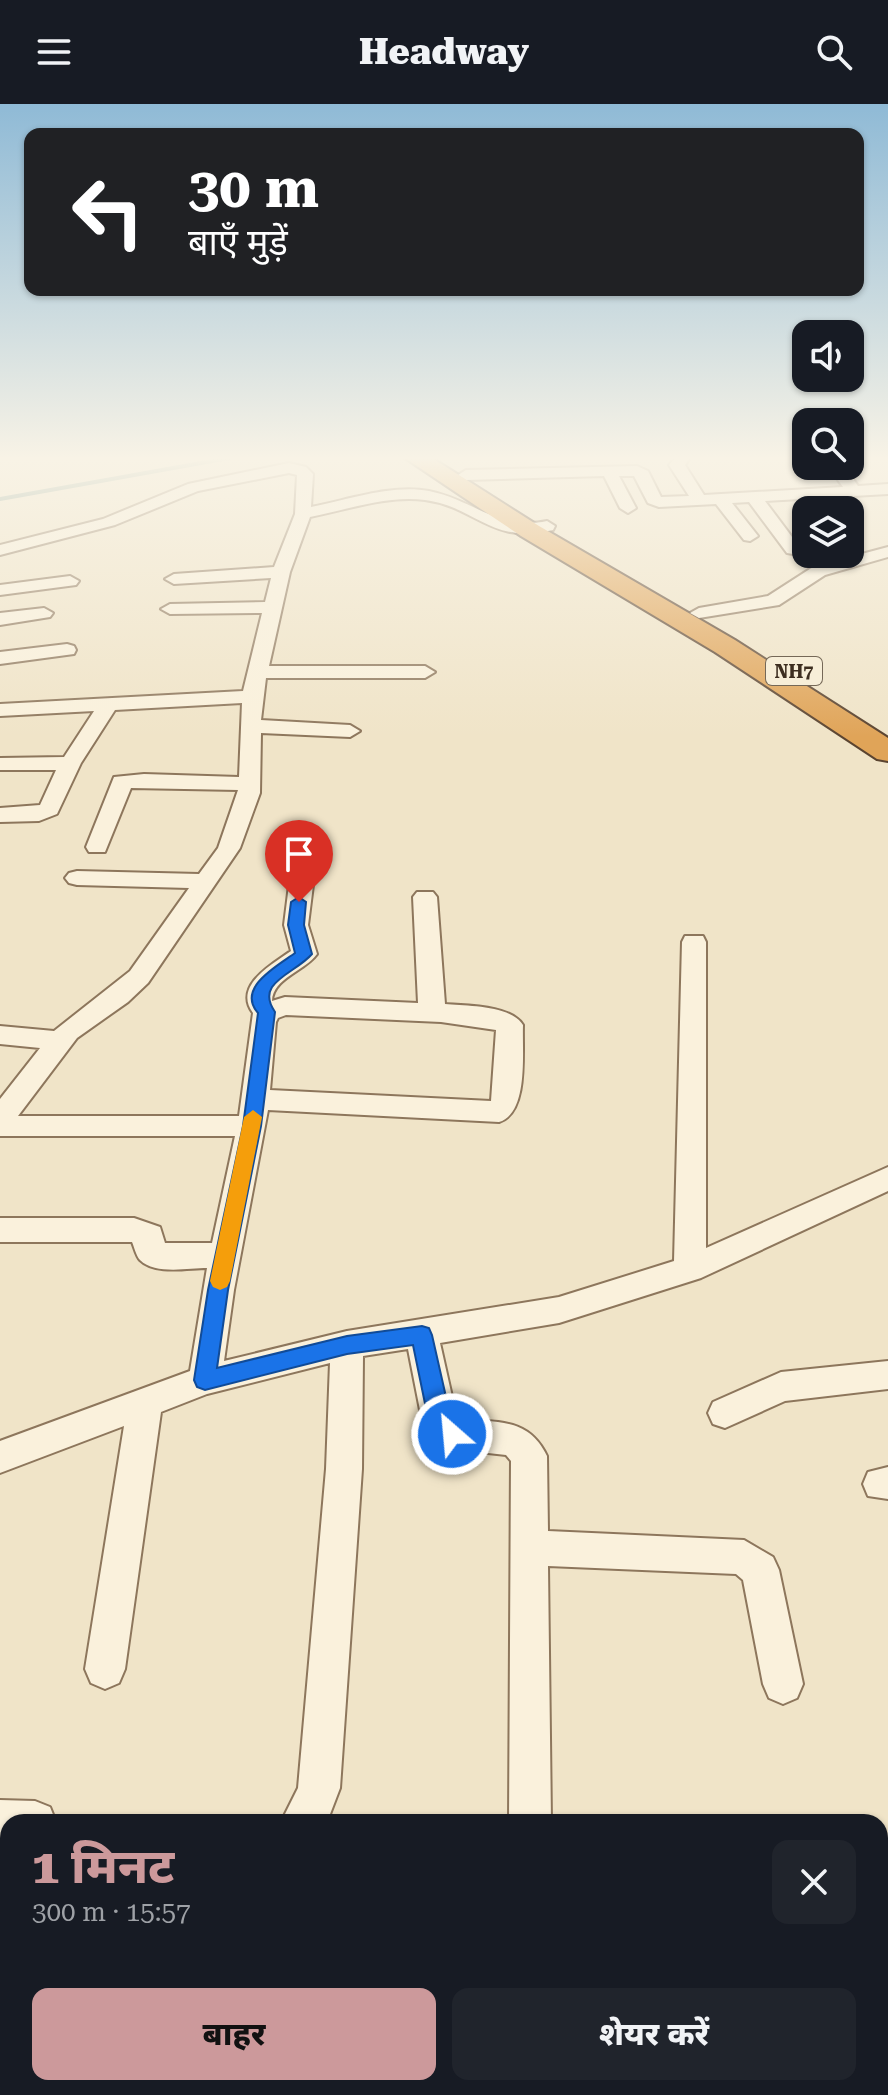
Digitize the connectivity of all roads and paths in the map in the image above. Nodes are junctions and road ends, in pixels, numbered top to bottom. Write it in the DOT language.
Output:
graph roads {
  1 [pos="289,551"];
  2 [pos="574,551"];
  3 [pos="581,551"];
  4 [pos="888,552"];
  5 [pos="281,572"];
  6 [pos="174,579"];
  7 [pos="70,581"];
  8 [pos="0,590"];
  9 [pos="272,607"];
  10 [pos="170,609"];
  11 [pos="44,613"];
  12 [pos="699,613"];
  13 [pos="0,619"];
  14 [pos="67,650"];
  15 [pos="0,658"];
  16 [pos="257,672"];
  17 [pos="425,672"];
  18 [pos="252,696"];
  19 [pos="108,705"];
  20 [pos="0,710"];
  21 [pos="249,726"];
  22 [pos="888,730"];
  23 [pos="350,731"];
  24 [pos="888,752"];
  25 [pos="70,763"];
  26 [pos="0,764"];
  27 [pos="249,784"];
  28 [pos="0,815"];
  29 [pos="97,847"];
  30 [pos="77,878"];
  31 [pos="205,881"];
  32 [pos="301,885"];
  33 [pos="425,897"];
  34 [pos="694,942"];
  35 [pos="266,1012"];
  36 [pos="432,1013"];
  37 [pos="0,1035"];
  38 [pos="60,1041"];
  39 [pos="253,1113"];
  40 [pos="0,1119"];
  41 [pos="0,1126"];
  42 [pos="888,1178"];
  43 [pos="0,1230"];
  44 [pos="226,1255"];
  45 [pos="690,1269"];
  46 [pos="422,1335"];
  47 [pos="347,1345"];
  48 [pos="888,1375"];
  49 [pos="205,1380"];
  50 [pos="145,1401"];
  51 [pos="725,1413"];
  52 [pos="0,1457"];
  53 [pos="528,1548"];
  54 [pos="105,1669"];
  55 [pos="783,1684"];
  56 [pos="308,1814"];
  57 [pos="530,1814"];
  1 -- 5 [label="street"];
  2 -- 24 [label="highway, NH7"];
  3 -- 12 [label="highway, NH7"];
  4 -- 12 [label="street"];
  5 -- 6 [label="street"];
  5 -- 9 [label="street"];
  7 -- 8 [label="street"];
  9 -- 10 [label="street"];
  9 -- 16 [label="street"];
  11 -- 13 [label="street"];
  12 -- 22 [label="highway, NH7"];
  14 -- 15 [label="street"];
  16 -- 17 [label="street"];
  16 -- 18 [label="street"];
  18 -- 19 [label="street"];
  18 -- 21 [label="street"];
  19 -- 20 [label="street"];
  19 -- 25 [label="street"];
  21 -- 23 [label="street"];
  21 -- 27 [label="street"];
  25 -- 26 [label="street"];
  25 -- 28 [label="street"];
  27 -- 29 [label="street"];
  27 -- 31 [label="street"];
  30 -- 31 [label="street"];
  31 -- 38 [label="street"];
  32 -- 35 [label="street"];
  33 -- 36 [label="street"];
  34 -- 45 [label="street"];
  35 -- 36 [label="street"];
  35 -- 39 [label="street"];
  36 -- 39 [label="street"];
  37 -- 38 [label="street"];
  38 -- 40 [label="street"];
  39 -- 41 [label="street"];
  39 -- 44 [label="street"];
  42 -- 45 [label="street"];
  43 -- 44 [label="street"];
  44 -- 49 [label="street"];
  45 -- 46 [label="street"];
  46 -- 47 [label="street"];
  46 -- 53 [label="street"];
  47 -- 49 [label="street"];
  47 -- 56 [label="street"];
  48 -- 51 [label="street"];
  49 -- 50 [label="street"];
  50 -- 52 [label="street"];
  50 -- 54 [label="street"];
  53 -- 55 [label="street"];
  53 -- 57 [label="street"];
}
